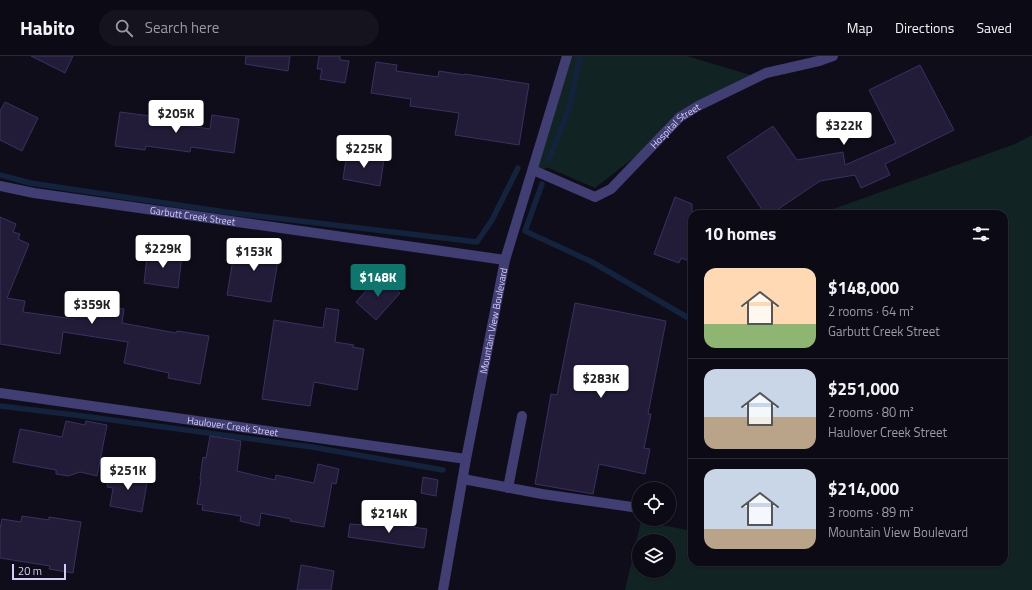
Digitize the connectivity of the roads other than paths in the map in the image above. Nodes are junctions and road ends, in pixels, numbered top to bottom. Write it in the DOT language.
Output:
graph roads {
  1 [pos="566,56"];
  2 [pos="833,56"];
  3 [pos="533,170"];
  4 [pos="0,186"];
  5 [pos="505,260"];
  6 [pos="0,393"];
  7 [pos="522,416"];
  8 [pos="466,459"];
  9 [pos="463,479"];
  10 [pos="508,488"];
  11 [pos="632,507"];
  12 [pos="443,590"];
  1 -- 3 [label="street, Mountain View Boulevard"];
  2 -- 3 [label="street, Hospital Street"];
  3 -- 5 [label="street, Mountain View Boulevard"];
  4 -- 5 [label="street, Garbutt Creek Street"];
  5 -- 8 [label="street, Mountain View Boulevard"];
  6 -- 8 [label="street, Haulover Creek Street"];
  7 -- 10 [label="street"];
  8 -- 9 [label="street, Mountain View Boulevard"];
  9 -- 10 [label="street"];
  9 -- 12 [label="street, Mountain View Boulevard"];
  10 -- 11 [label="street"];
}
